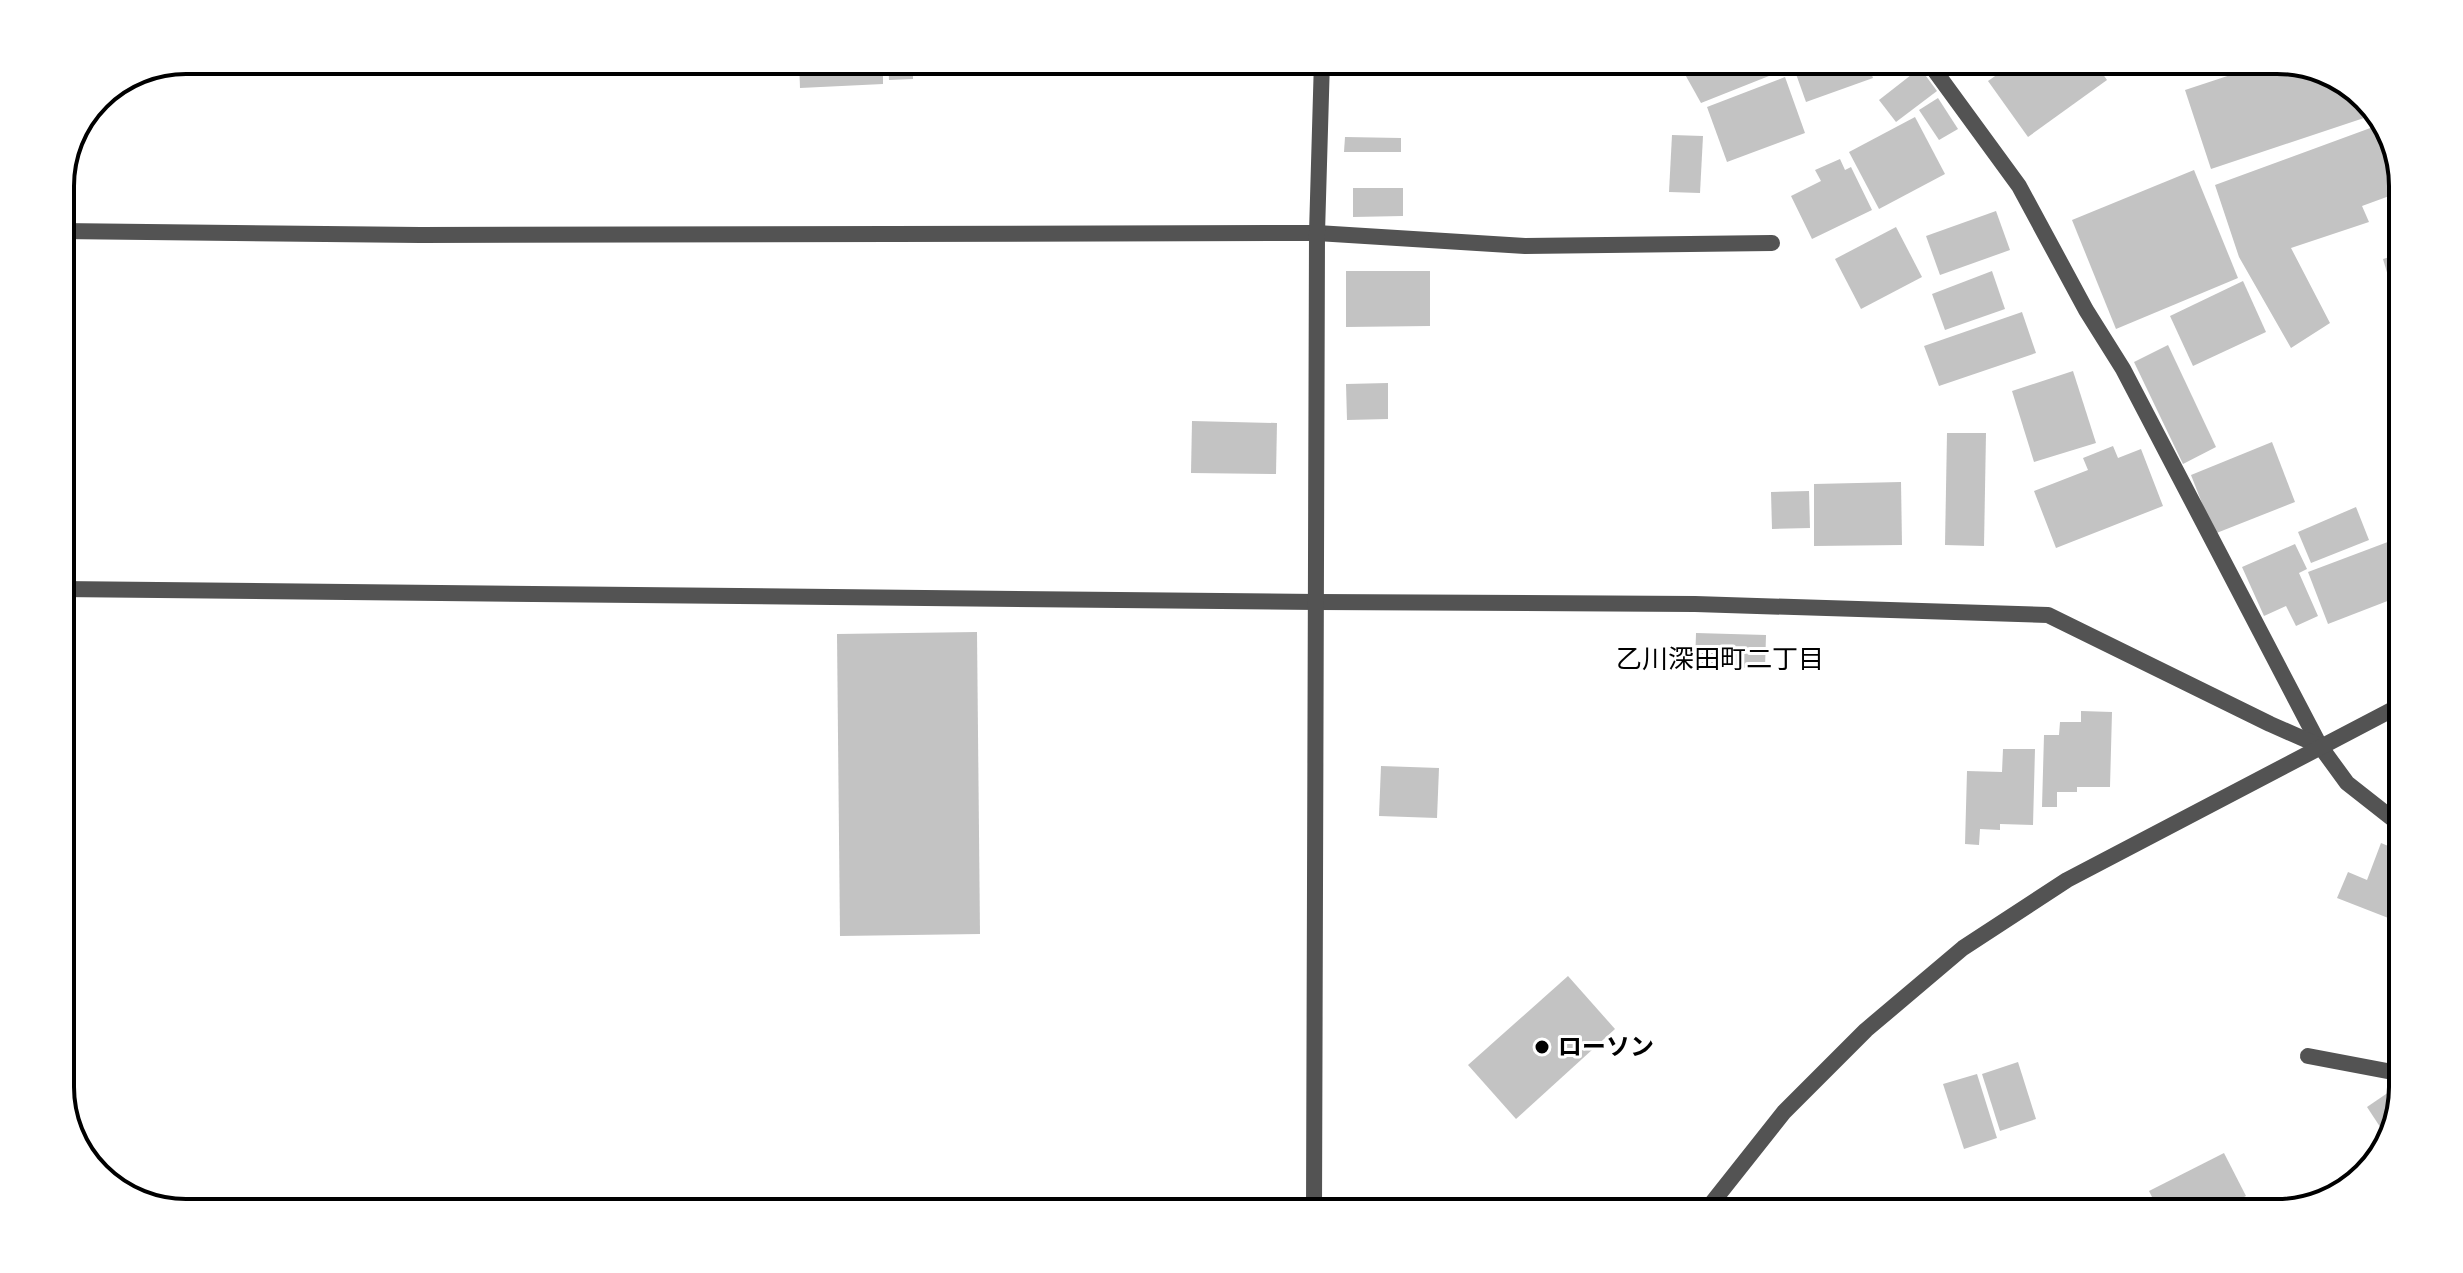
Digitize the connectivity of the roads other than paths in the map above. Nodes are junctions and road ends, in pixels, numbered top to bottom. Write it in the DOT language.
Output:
graph roads {
  1 [pos="1322,74"];
  2 [pos="1937,74"];
  3 [pos="74,231"];
  4 [pos="1317,233"];
  5 [pos="1772,243"];
  6 [pos="74,589"];
  7 [pos="1317,602"];
  8 [pos="2389,711"];
  9 [pos="2320,746"];
  10 [pos="2389,816"];
  11 [pos="2308,1056"];
  12 [pos="2389,1071"];
  13 [pos="1314,1199"];
  14 [pos="1715,1199"];
  1 -- 4 [label="street"];
  2 -- 9 [label="street"];
  3 -- 4 [label="street"];
  4 -- 5 [label="street"];
  4 -- 7 [label="street"];
  6 -- 7 [label="street"];
  7 -- 9 [label="street"];
  7 -- 13 [label="street"];
  8 -- 9 [label="street"];
  9 -- 10 [label="street"];
  9 -- 14 [label="street"];
  11 -- 12 [label="street"];
}
